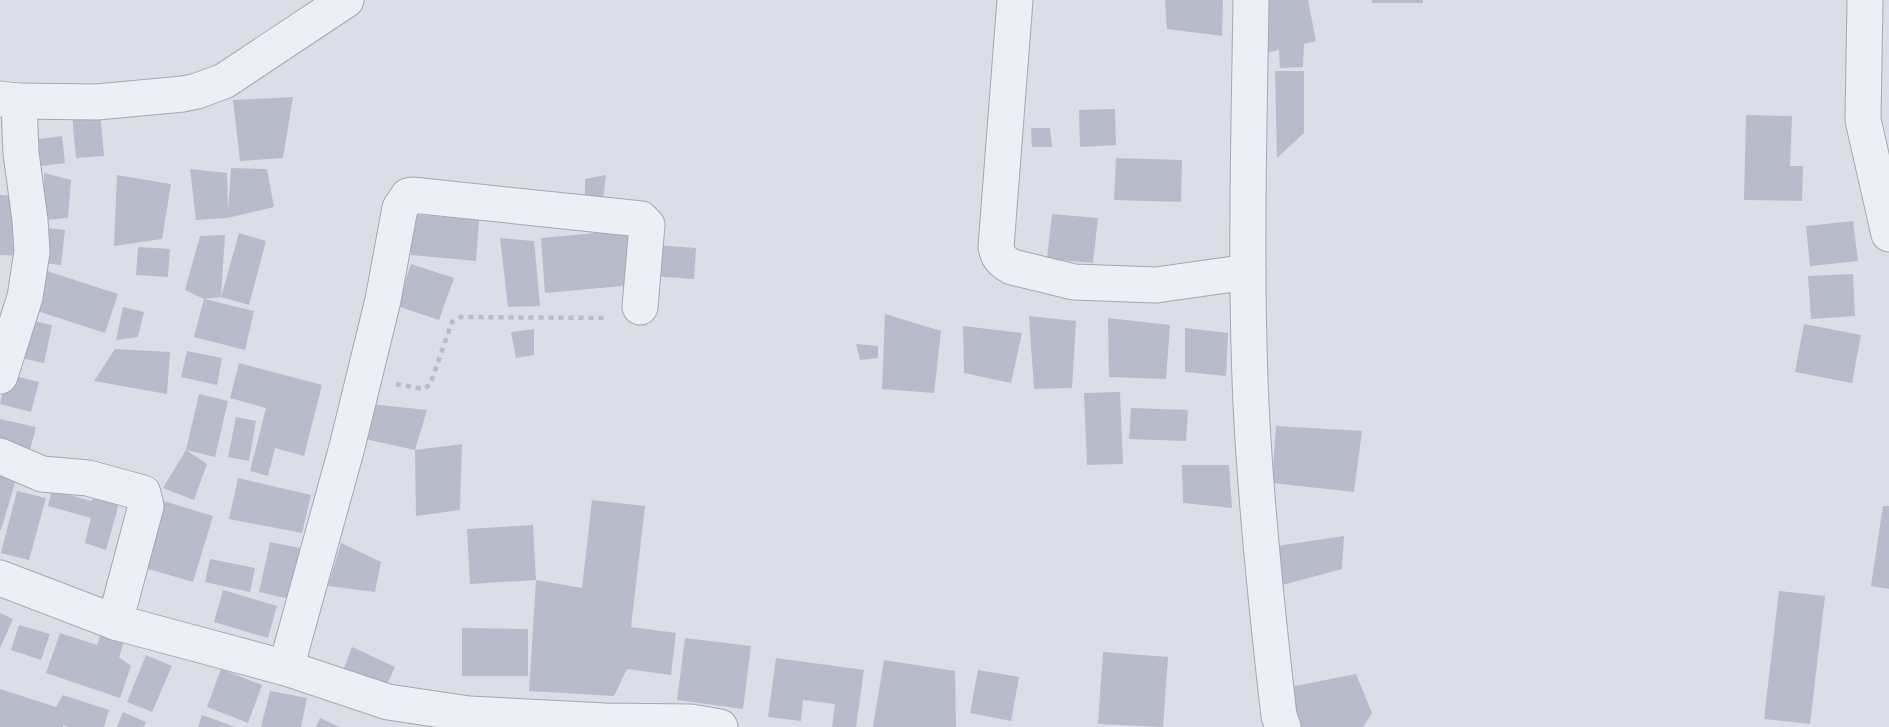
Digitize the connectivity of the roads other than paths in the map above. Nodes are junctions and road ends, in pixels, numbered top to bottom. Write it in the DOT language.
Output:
graph roads {
  1 [pos="346,0"];
  2 [pos="1016,0"];
  3 [pos="1251,0"];
  4 [pos="1865,0"];
  5 [pos="8,100"];
  6 [pos="1889,234"];
  7 [pos="1248,272"];
  8 [pos="640,307"];
  9 [pos="0,376"];
  10 [pos="0,456"];
  11 [pos="0,578"];
  12 [pos="115,622"];
  13 [pos="286,668"];
  14 [pos="467,721"];
  15 [pos="720,727"];
  16 [pos="1283,727"];
  1 -- 5 [label="street"];
  2 -- 7 [label="street"];
  3 -- 7 [label="street"];
  4 -- 6 [label="street"];
  5 -- 9 [label="street"];
  7 -- 16 [label="street"];
  8 -- 13 [label="street"];
  10 -- 12 [label="street"];
  11 -- 12 [label="street"];
  12 -- 13 [label="street"];
  13 -- 14 [label="street"];
  14 -- 15 [label="street"];
}
